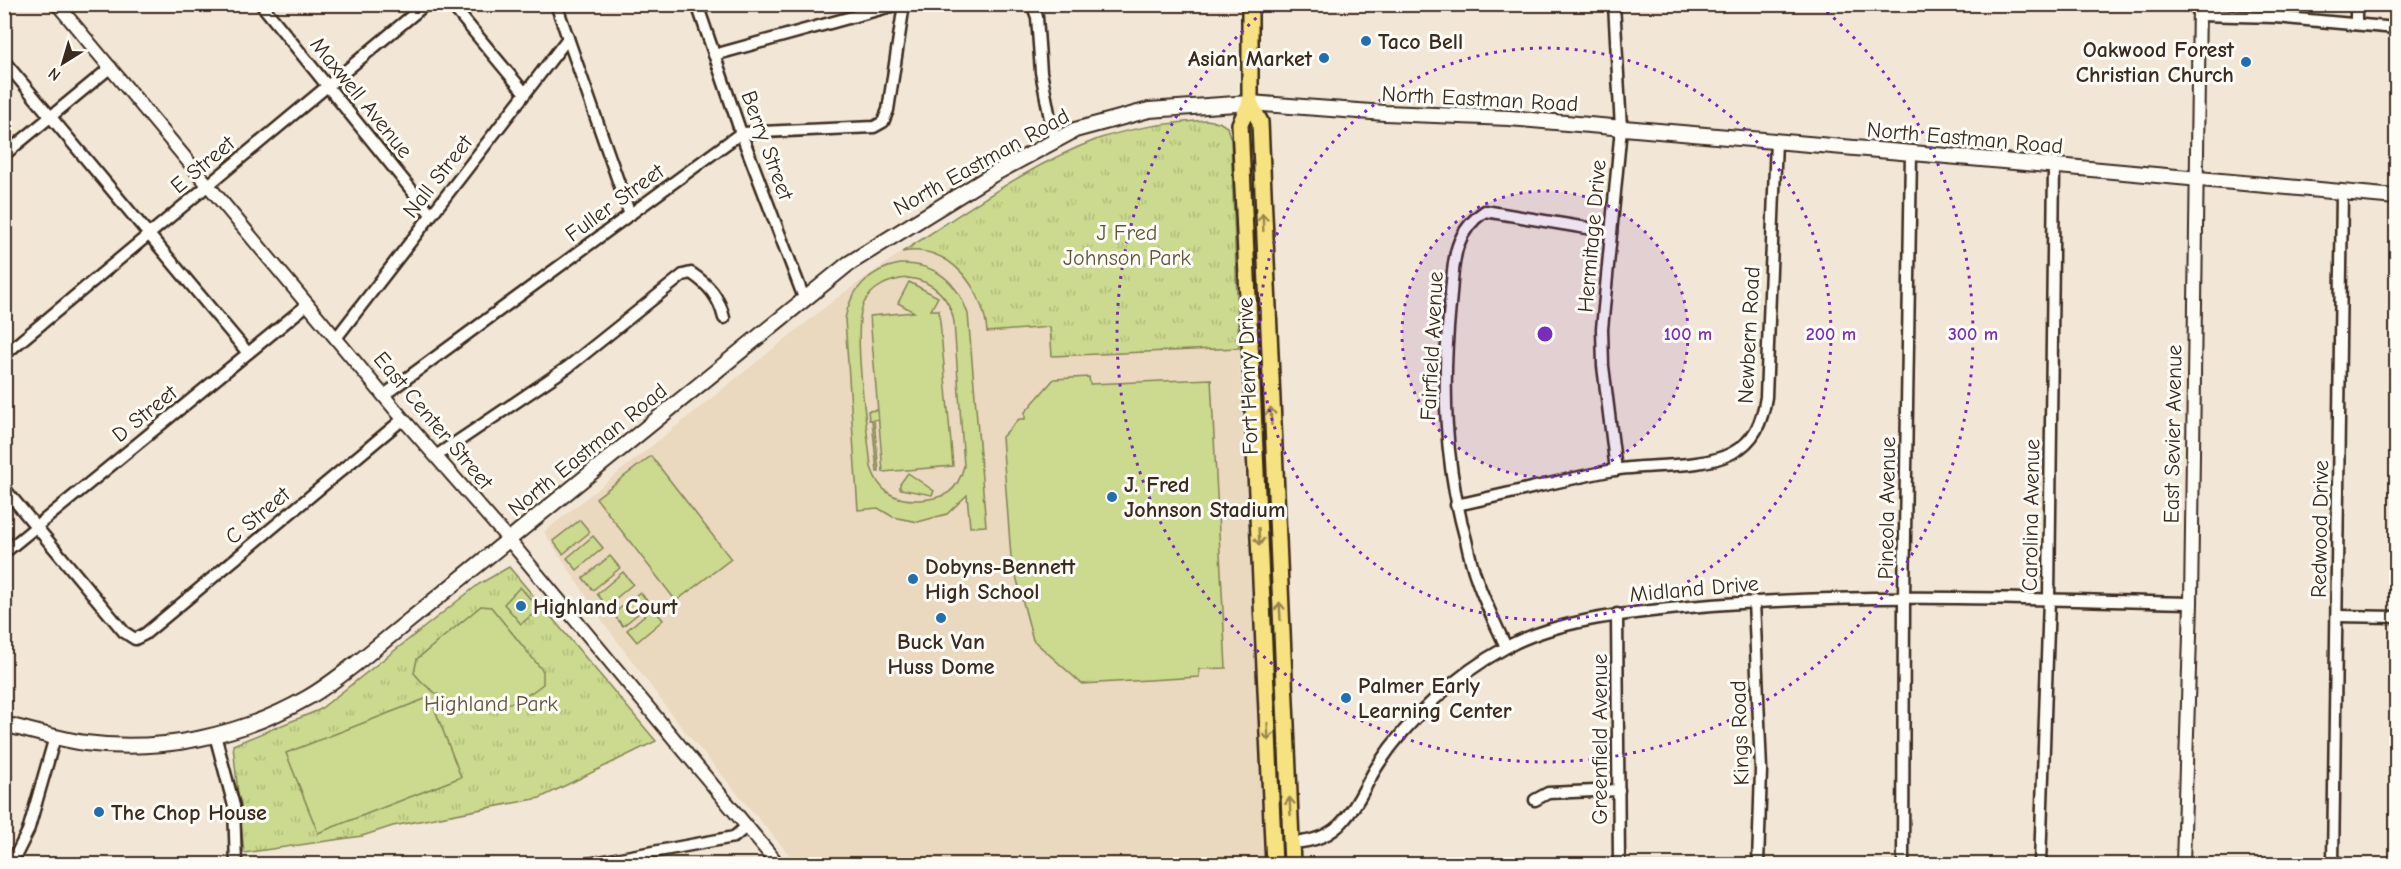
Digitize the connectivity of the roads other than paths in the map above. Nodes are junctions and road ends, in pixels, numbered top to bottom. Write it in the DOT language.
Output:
graph roads {
  1 [pos="57,4"];
  2 [pos="261,4"];
  3 [pos="426,4"];
  4 [pos="452,4"];
  5 [pos="556,4"];
  6 [pos="697,4"];
  7 [pos="898,4"];
  8 [pos="904,4"];
  9 [pos="1032,4"];
  10 [pos="1250,4"];
  11 [pos="1614,4"];
  12 [pos="2356,4"];
  13 [pos="2199,10"];
  14 [pos="2356,24"];
  15 [pos="2397,28"];
  16 [pos="568,38"];
  17 [pos="714,55"];
  18 [pos="4,61"];
  19 [pos="111,67"];
  20 [pos="328,86"];
  21 [pos="524,92"];
  22 [pos="1250,103"];
  23 [pos="51,117"];
  24 [pos="1621,128"];
  25 [pos="741,133"];
  26 [pos="1054,140"];
  27 [pos="1776,141"];
  28 [pos="1911,153"];
  29 [pos="4,155"];
  30 [pos="2054,166"];
  31 [pos="2196,179"];
  32 [pos="208,184"];
  33 [pos="2342,193"];
  34 [pos="2397,197"];
  35 [pos="431,214"];
  36 [pos="630,215"];
  37 [pos="1611,232"];
  38 [pos="149,234"];
  39 [pos="804,298"];
  40 [pos="309,304"];
  41 [pos="724,318"];
  42 [pos="337,337"];
  43 [pos="248,353"];
  44 [pos="4,355"];
  45 [pos="384,395"];
  46 [pos="404,418"];
  47 [pos="436,456"];
  48 [pos="1616,470"];
  49 [pos="4,488"];
  50 [pos="1456,505"];
  51 [pos="37,525"];
  52 [pos="509,540"];
  53 [pos="4,553"];
  54 [pos="1904,597"];
  55 [pos="2049,599"];
  56 [pos="1754,601"];
  57 [pos="2191,603"];
  58 [pos="1617,614"];
  59 [pos="2337,616"];
  60 [pos="2397,617"];
  61 [pos="1506,647"];
  62 [pos="4,724"];
  63 [pos="216,735"];
  64 [pos="55,737"];
  65 [pos="1619,790"];
  66 [pos="1535,800"];
  67 [pos="746,827"];
  68 [pos="1291,843"];
  69 [pos="4,857"];
  70 [pos="236,864"];
  71 [pos="588,864"];
  72 [pos="778,864"];
  73 [pos="1274,864"];
  74 [pos="1292,864"];
  75 [pos="1619,864"];
  76 [pos="1758,864"];
  77 [pos="1903,864"];
  78 [pos="2040,864"];
  79 [pos="2183,864"];
  80 [pos="2333,864"];
  1 -- 19 [label="street, East Center Street"];
  2 -- 20 [label="street, Maxwell Avenue"];
  3 -- 20 [label="street, E Street"];
  4 -- 21 [label="street"];
  5 -- 16 [label="street"];
  6 -- 17 [label="street, Berry Street"];
  7 -- 17 [label="street"];
  8 -- 25 [label="street"];
  9 -- 26 [label="street"];
  10 -- 22 [label="main road, Fort Henry Drive"];
  11 -- 24 [label="street, Hermitage Drive"];
  12 -- 14 [label="street"];
  13 -- 14 [label="street"];
  13 -- 31 [label="street, East Sevier Avenue"];
  14 -- 15 [label="street"];
  16 -- 21 [label="street, Nall Street"];
  16 -- 36 [label="street"];
  17 -- 25 [label="street, Berry Street"];
  18 -- 23 [label="street"];
  19 -- 23 [label="street"];
  19 -- 32 [label="street, East Center Street"];
  20 -- 32 [label="street, E Street"];
  20 -- 35 [label="street, Maxwell Avenue"];
  21 -- 35 [label="street, Nall Street"];
  22 -- 24 [label="main road, North Eastman Road"];
  22 -- 26 [label="main road, North Eastman Road"];
  68 -- 22 [label="main road, Fort Henry Drive, one-way"];
  22 -- 73 [label="main road, Fort Henry Drive, one-way"];
  23 -- 29 [label="street"];
  23 -- 38 [label="street"];
  24 -- 27 [label="main road, North Eastman Road"];
  24 -- 37 [label="street, Hermitage Drive"];
  25 -- 36 [label="street, Fuller Street"];
  25 -- 39 [label="street, Berry Street"];
  26 -- 39 [label="main road, North Eastman Road"];
  27 -- 28 [label="main road, North Eastman Road"];
  27 -- 48 [label="street, Newbern Road"];
  28 -- 30 [label="main road, North Eastman Road"];
  28 -- 54 [label="street, Pineola Avenue"];
  30 -- 31 [label="main road, North Eastman Road"];
  30 -- 55 [label="street, Carolina Avenue"];
  31 -- 33 [label="main road, North Eastman Road"];
  31 -- 57 [label="street, East Sevier Avenue"];
  32 -- 38 [label="street, E Street"];
  32 -- 40 [label="street, East Center Street"];
  33 -- 34 [label="main road, North Eastman Road"];
  33 -- 59 [label="street, Redwood Drive"];
  35 -- 42 [label="street, Nall Street"];
  36 -- 45 [label="street, Fuller Street"];
  37 -- 48 [label="street, Hermitage Drive"];
  37 -- 50 [label="street, Fairfield Avenue"];
  38 -- 43 [label="street"];
  38 -- 44 [label="street, E Street"];
  39 -- 52 [label="main road, North Eastman Road"];
  40 -- 42 [label="street, East Center Street"];
  40 -- 43 [label="street, D Street"];
  41 -- 47 [label="street"];
  42 -- 45 [label="street, East Center Street"];
  43 -- 51 [label="street, D Street"];
  45 -- 46 [label="street, East Center Street"];
  46 -- 47 [label="street, East Center Street"];
  46 -- 51 [label="street, C Street"];
  47 -- 52 [label="street, East Center Street"];
  48 -- 50 [label="street, Newbern Road"];
  49 -- 51 [label="street"];
  50 -- 61 [label="street, Fairfield Avenue"];
  51 -- 53 [label="street, D Street"];
  52 -- 63 [label="main road, North Eastman Road"];
  52 -- 67 [label="street, East Center Street"];
  54 -- 55 [label="street, Midland Drive"];
  54 -- 56 [label="street, Midland Drive"];
  54 -- 77 [label="street, Pineola Avenue"];
  55 -- 57 [label="street, Midland Drive"];
  55 -- 78 [label="street, Carolina Avenue"];
  56 -- 58 [label="street, Midland Drive"];
  56 -- 76 [label="street, Kings Road"];
  57 -- 79 [label="street, East Sevier Avenue"];
  58 -- 61 [label="street, Midland Drive"];
  58 -- 65 [label="street, Greenfield Avenue"];
  59 -- 60 [label="street"];
  59 -- 80 [label="street, Redwood Drive"];
  61 -- 68 [label="street, Midland Drive"];
  62 -- 64 [label="main road, North Eastman Road"];
  63 -- 64 [label="main road, North Eastman Road"];
  63 -- 70 [label="street"];
  64 -- 69 [label="street"];
  65 -- 66 [label="street"];
  65 -- 75 [label="street, Greenfield Avenue"];
  67 -- 71 [label="street"];
  67 -- 72 [label="street, East Center Street"];
  68 -- 74 [label="main road, Fort Henry Drive"];
}
